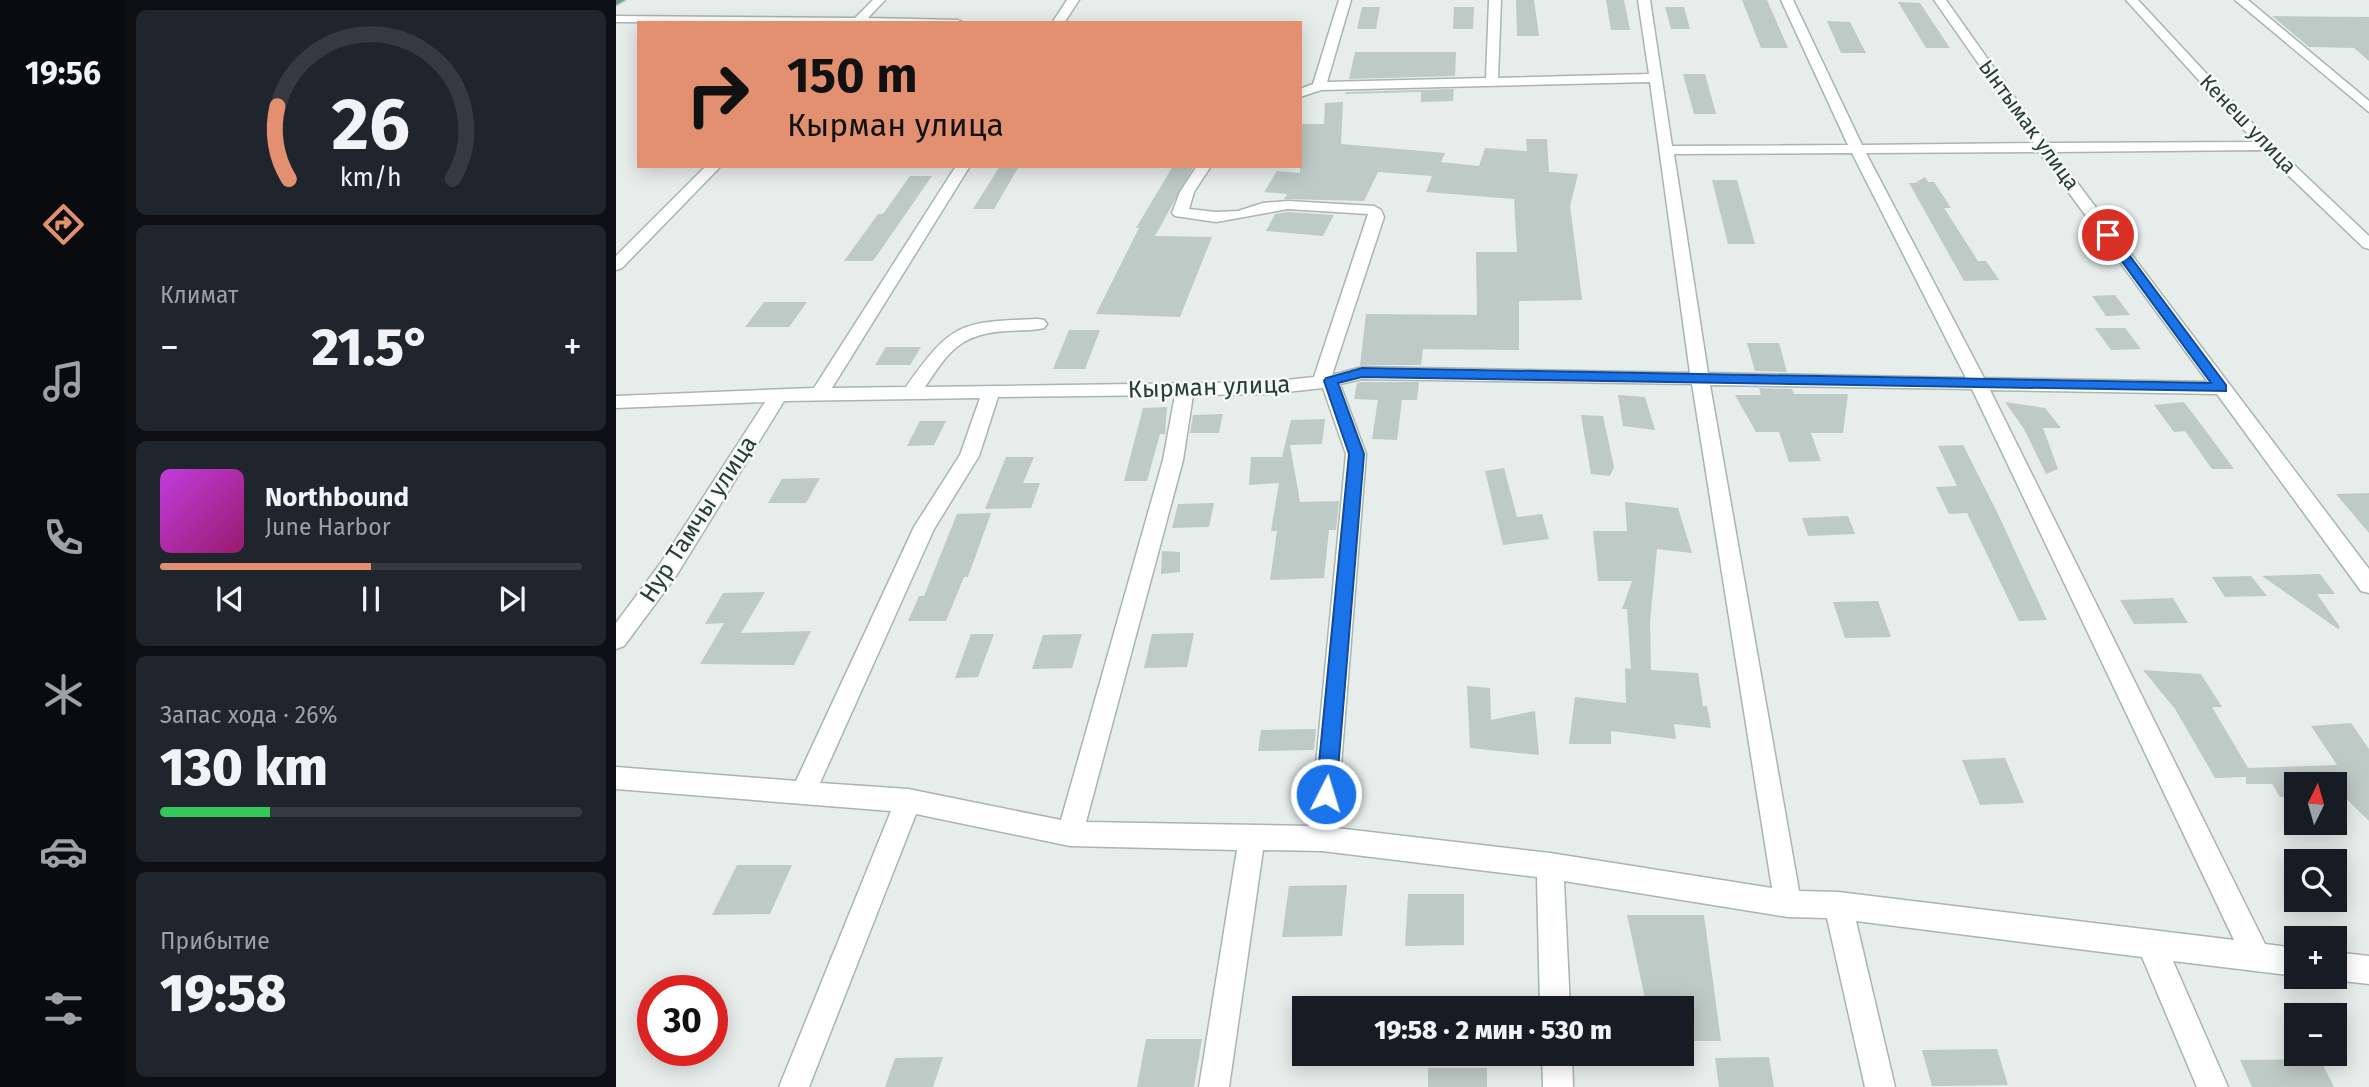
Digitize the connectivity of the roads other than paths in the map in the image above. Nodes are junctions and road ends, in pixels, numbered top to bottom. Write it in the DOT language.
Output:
graph roads {
  1 [pos="879,0"];
  2 [pos="1073,0"];
  3 [pos="1345,0"];
  4 [pos="1495,0"];
  5 [pos="1644,0"];
  6 [pos="1787,0"];
  7 [pos="1940,0"];
  8 [pos="2132,0"];
  9 [pos="2241,0"];
  10 [pos="616,19"];
  11 [pos="777,21"];
  12 [pos="859,21"];
  13 [pos="1059,21"];
  14 [pos="1657,78"];
  15 [pos="1492,80"];
  16 [pos="1320,86"];
  17 [pos="1302,92"];
  18 [pos="2369,108"];
  19 [pos="2266,146"];
  20 [pos="2043,147"];
  21 [pos="1857,149"];
  22 [pos="1668,150"];
  23 [pos="712,168"];
  24 [pos="962,168"];
  25 [pos="1203,168"];
  26 [pos="2366,238"];
  27 [pos="616,265"];
  28 [pos="1038,324"];
  29 [pos="1700,378"];
  30 [pos="1326,381"];
  31 [pos="1978,383"];
  32 [pos="1185,388"];
  33 [pos="2222,388"];
  34 [pos="991,392"];
  35 [pos="911,393"];
  36 [pos="819,394"];
  37 [pos="778,396"];
  38 [pos="616,402"];
  39 [pos="2369,585"];
  40 [pos="616,640"];
  41 [pos="616,778"];
  42 [pos="803,793"];
  43 [pos="908,801"];
  44 [pos="1070,834"];
  45 [pos="1252,837"];
  46 [pos="1322,839"];
  47 [pos="1550,866"];
  48 [pos="1788,904"];
  49 [pos="1838,905"];
  50 [pos="2151,944"];
  51 [pos="2257,958"];
  52 [pos="2284,961"];
  53 [pos="2347,967"];
  54 [pos="2369,970"];
  55 [pos="1555,996"];
  56 [pos="1557,1066"];
  57 [pos="794,1087"];
  58 [pos="1214,1087"];
  59 [pos="1558,1087"];
  60 [pos="1880,1087"];
  61 [pos="2213,1087"];
  1 -- 12 [label="street"];
  2 -- 13 [label="street"];
  3 -- 16 [label="street"];
  4 -- 15 [label="street"];
  5 -- 14 [label="street"];
  6 -- 21 [label="street"];
  7 -- 20 [label="street, Ынтымак улица"];
  8 -- 19 [label="street, Кенеш улица"];
  9 -- 18 [label="street"];
  10 -- 11 [label="street"];
  14 -- 15 [label="street"];
  14 -- 22 [label="street"];
  15 -- 16 [label="street"];
  16 -- 17 [label="street"];
  19 -- 20 [label="street"];
  19 -- 26 [label="street, Кенеш улица"];
  20 -- 21 [label="street"];
  20 -- 33 [label="street, Ынтымак улица"];
  21 -- 22 [label="street"];
  21 -- 31 [label="street"];
  22 -- 29 [label="street"];
  23 -- 27 [label="street"];
  24 -- 36 [label="street"];
  25 -- 30 [label="street"];
  28 -- 35 [label="street"];
  29 -- 30 [label="street, Кырман улица"];
  29 -- 31 [label="street, Кырман улица"];
  29 -- 48 [label="street"];
  30 -- 32 [label="street, Кырман улица"];
  30 -- 46 [label="street"];
  31 -- 33 [label="street, Кырман улица"];
  31 -- 51 [label="street"];
  32 -- 34 [label="street, Кырман улица"];
  32 -- 44 [label="street"];
  33 -- 39 [label="street, Ынтымак улица"];
  34 -- 35 [label="street, Кырман улица"];
  34 -- 42 [label="street"];
  35 -- 36 [label="street, Кырман улица"];
  36 -- 37 [label="street, Кырман улица"];
  37 -- 38 [label="street, Кырман улица"];
  37 -- 40 [label="street, Нур Тамчы улица"];
  41 -- 42 [label="street"];
  42 -- 43 [label="street"];
  43 -- 44 [label="street"];
  43 -- 57 [label="street"];
  44 -- 45 [label="street"];
  45 -- 46 [label="street"];
  45 -- 58 [label="street"];
  46 -- 47 [label="street"];
  47 -- 48 [label="street"];
  47 -- 55 [label="street"];
  48 -- 49 [label="street"];
  49 -- 50 [label="street"];
  49 -- 60 [label="street"];
  50 -- 51 [label="street"];
  50 -- 61 [label="street"];
  51 -- 52 [label="street"];
  53 -- 54 [label="street"];
  56 -- 59 [label="street"];
}
